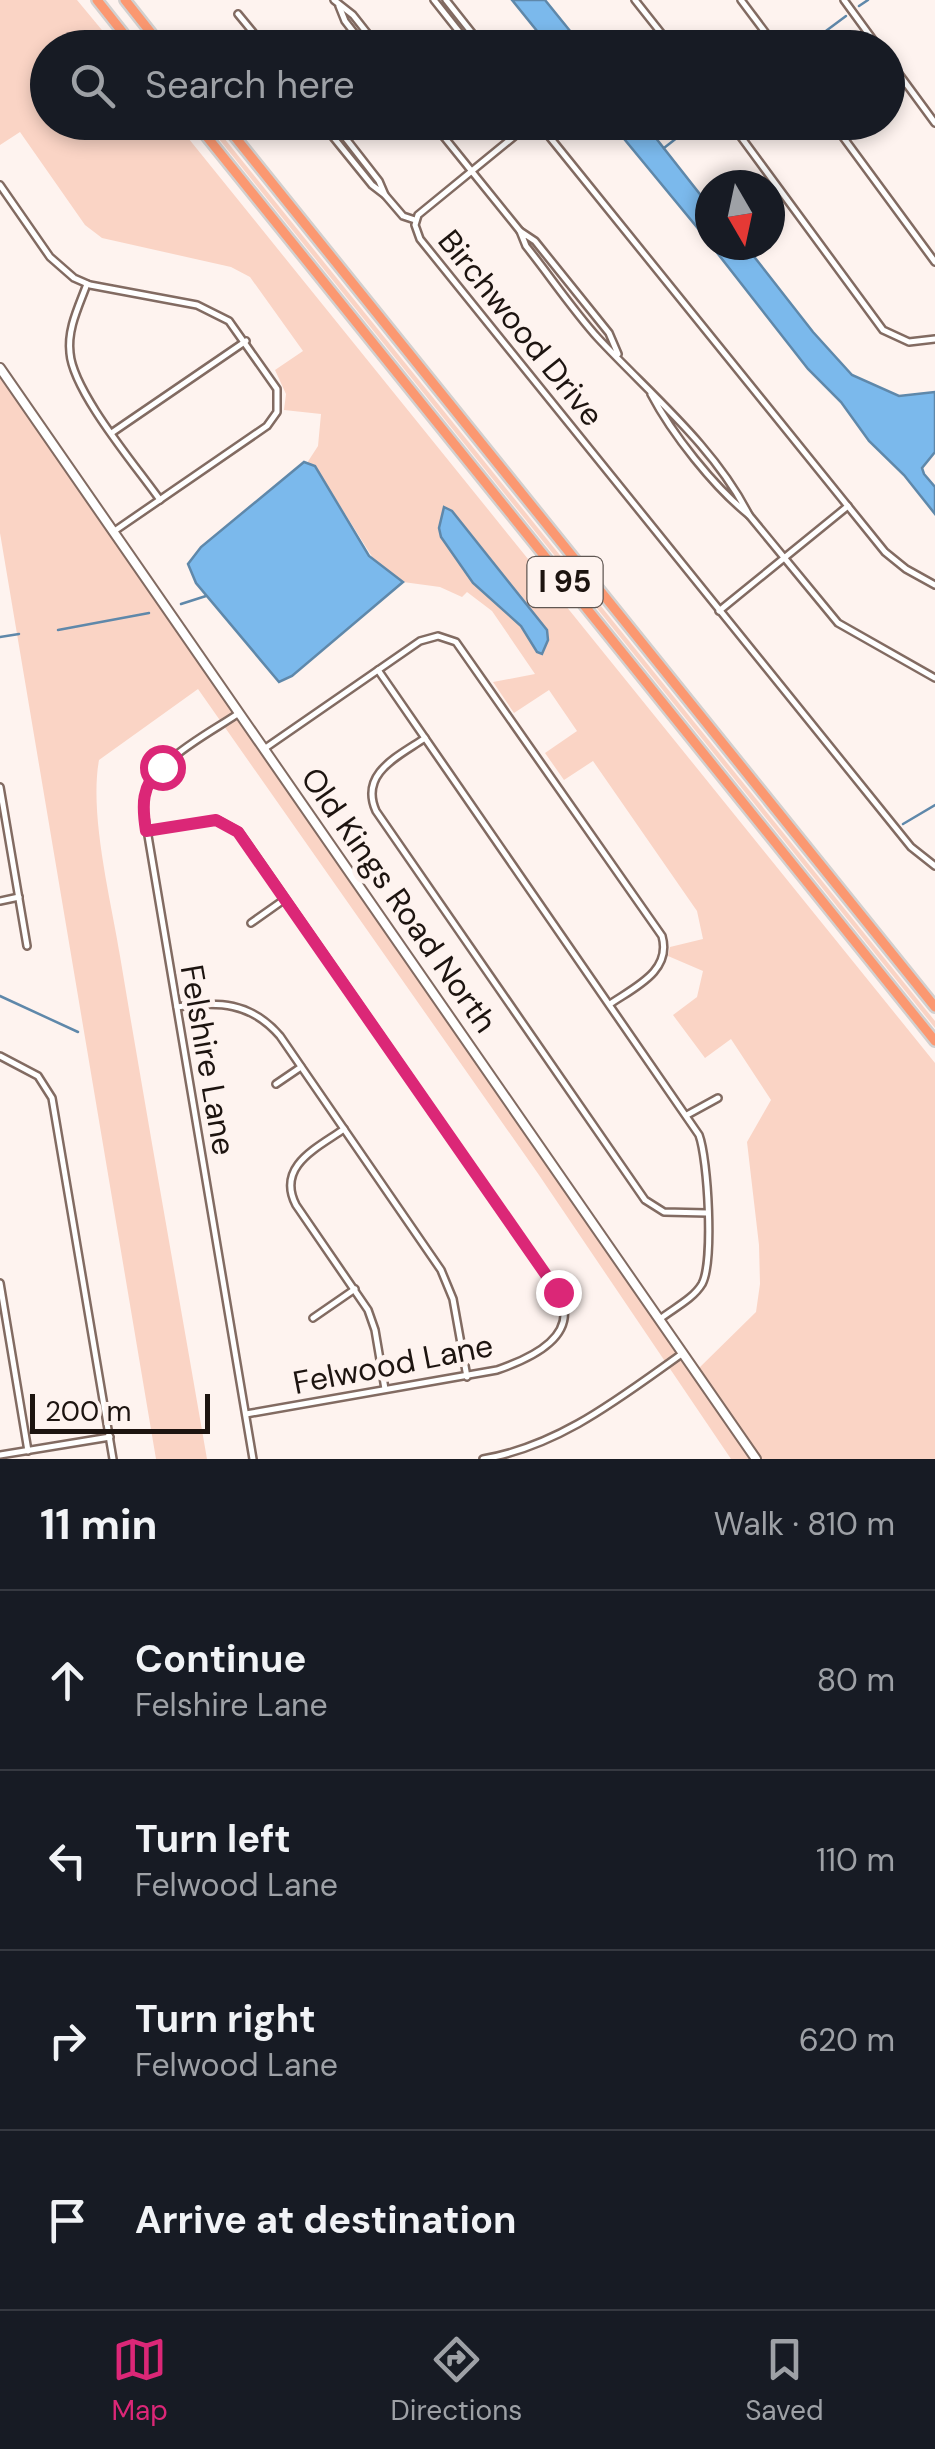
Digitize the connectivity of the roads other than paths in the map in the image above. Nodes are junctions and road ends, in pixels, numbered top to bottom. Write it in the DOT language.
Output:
graph roads {
  1 [pos="97,0"];
  2 [pos="125,0"];
  3 [pos="434,0"];
  4 [pos="446,0"];
  5 [pos="634,0"];
  6 [pos="741,0"];
  7 [pos="844,0"];
  8 [pos="337,3"];
  9 [pos="238,14"];
  10 [pos="121,30"];
  11 [pos="149,30"];
  12 [pos="251,30"];
  13 [pos="352,30"];
  14 [pos="364,30"];
  15 [pos="458,30"];
  16 [pos="470,30"];
  17 [pos="659,30"];
  18 [pos="764,30"];
  19 [pos="866,30"];
  20 [pos="905,81"];
  21 [pos="935,122"];
  22 [pos="209,140"];
  23 [pos="238,140"];
  24 [pos="335,140"];
  25 [pos="348,140"];
  26 [pos="447,140"];
  27 [pos="509,140"];
  28 [pos="553,140"];
  29 [pos="743,140"];
  30 [pos="845,140"];
  31 [pos="472,170"];
  32 [pos="0,185"];
  33 [pos="385,195"];
  34 [pos="416,220"];
  35 [pos="935,262"];
  36 [pos="86,284"];
  37 [pos="935,339"];
  38 [pos="246,341"];
  39 [pos="0,368"];
  40 [pos="113,432"];
  41 [pos="160,500"];
  42 [pos="848,506"];
  43 [pos="114,532"];
  44 [pos="784,558"];
  45 [pos="935,586"];
  46 [pos="719,611"];
  47 [pos="378,670"];
  48 [pos="935,678"];
  49 [pos="239,713"];
  50 [pos="426,738"];
  51 [pos="264,750"];
  52 [pos="0,787"];
  53 [pos="146,831"];
  54 [pos="935,866"];
  55 [pos="19,897"];
  56 [pos="285,899"];
  57 [pos="0,901"];
  58 [pos="251,923"];
  59 [pos="27,946"];
  60 [pos="610,1004"];
  61 [pos="177,1007"];
  62 [pos="935,1007"];
  63 [pos="935,1041"];
  64 [pos="1,1058"];
  65 [pos="301,1067"];
  66 [pos="276,1084"];
  67 [pos="718,1098"];
  68 [pos="687,1115"];
  69 [pos="344,1129"];
  70 [pos="707,1214"];
  71 [pos="0,1283"];
  72 [pos="355,1289"];
  73 [pos="313,1318"];
  74 [pos="660,1318"];
  75 [pos="683,1352"];
  76 [pos="466,1377"];
  77 [pos="385,1391"];
  78 [pos="246,1414"];
  79 [pos="110,1437"];
  80 [pos="28,1451"];
  81 [pos="0,1456"];
  82 [pos="503,1457"];
  83 [pos="114,1459"];
  84 [pos="253,1459"];
  85 [pos="483,1459"];
  86 [pos="756,1459"];
  1 -- 10 [label="highway"];
  2 -- 11 [label="highway"];
  3 -- 15 [label="street"];
  4 -- 16 [label="street"];
  5 -- 17 [label="street"];
  6 -- 18 [label="street"];
  7 -- 19 [label="street"];
  8 -- 13 [label="street"];
  8 -- 14 [label="street"];
  9 -- 12 [label="street"];
  20 -- 21 [label="street"];
  22 -- 63 [label="highway, I 95"];
  23 -- 62 [label="highway, I 95"];
  24 -- 33 [label="street"];
  25 -- 33 [label="street"];
  26 -- 31 [label="street"];
  27 -- 31 [label="street, Birchwood Drive"];
  28 -- 42 [label="street, Birchwood Drive"];
  29 -- 37 [label="street"];
  30 -- 35 [label="street"];
  31 -- 34 [label="street, Birchwood Drive"];
  31 -- 44 [label="street"];
  32 -- 36 [label="street"];
  33 -- 34 [label="street"];
  34 -- 46 [label="street, Birchwood Drive"];
  36 -- 38 [label="street"];
  36 -- 40 [label="street"];
  38 -- 40 [label="street"];
  38 -- 41 [label="street"];
  39 -- 43 [label="street, Old Kings Road North"];
  40 -- 41 [label="street"];
  41 -- 43 [label="street"];
  42 -- 44 [label="street"];
  42 -- 45 [label="street, Birchwood Drive"];
  43 -- 49 [label="street, Old Kings Road North"];
  44 -- 46 [label="street"];
  44 -- 48 [label="street"];
  46 -- 54 [label="street, Birchwood Drive"];
  47 -- 50 [label="street"];
  47 -- 51 [label="street"];
  47 -- 60 [label="street"];
  49 -- 51 [label="street, Old Kings Road North"];
  49 -- 53 [label="street, Felshire Lane"];
  50 -- 60 [label="street"];
  50 -- 70 [label="street"];
  51 -- 74 [label="street, Old Kings Road North"];
  52 -- 55 [label="street"];
  53 -- 56 [label="street, Felwood Lane"];
  53 -- 61 [label="street, Felshire Lane"];
  55 -- 57 [label="street"];
  55 -- 59 [label="street"];
  56 -- 58 [label="street"];
  56 -- 76 [label="street, Felwood Lane"];
  60 -- 68 [label="street"];
  61 -- 65 [label="street"];
  61 -- 78 [label="street, Felshire Lane"];
  64 -- 79 [label="street"];
  65 -- 66 [label="street"];
  65 -- 69 [label="street"];
  67 -- 68 [label="street"];
  68 -- 70 [label="street"];
  69 -- 72 [label="street"];
  69 -- 76 [label="street"];
  70 -- 74 [label="street"];
  71 -- 80 [label="street"];
  72 -- 73 [label="street"];
  72 -- 77 [label="street"];
  74 -- 75 [label="street, Old Kings Road North"];
  75 -- 82 [label="street"];
  75 -- 86 [label="street, Old Kings Road North"];
  76 -- 77 [label="street, Felwood Lane"];
  77 -- 78 [label="street, Felwood Lane"];
  78 -- 84 [label="street, Felshire Lane"];
  79 -- 80 [label="street"];
  79 -- 83 [label="street"];
  80 -- 81 [label="street"];
  82 -- 85 [label="street"];
}
